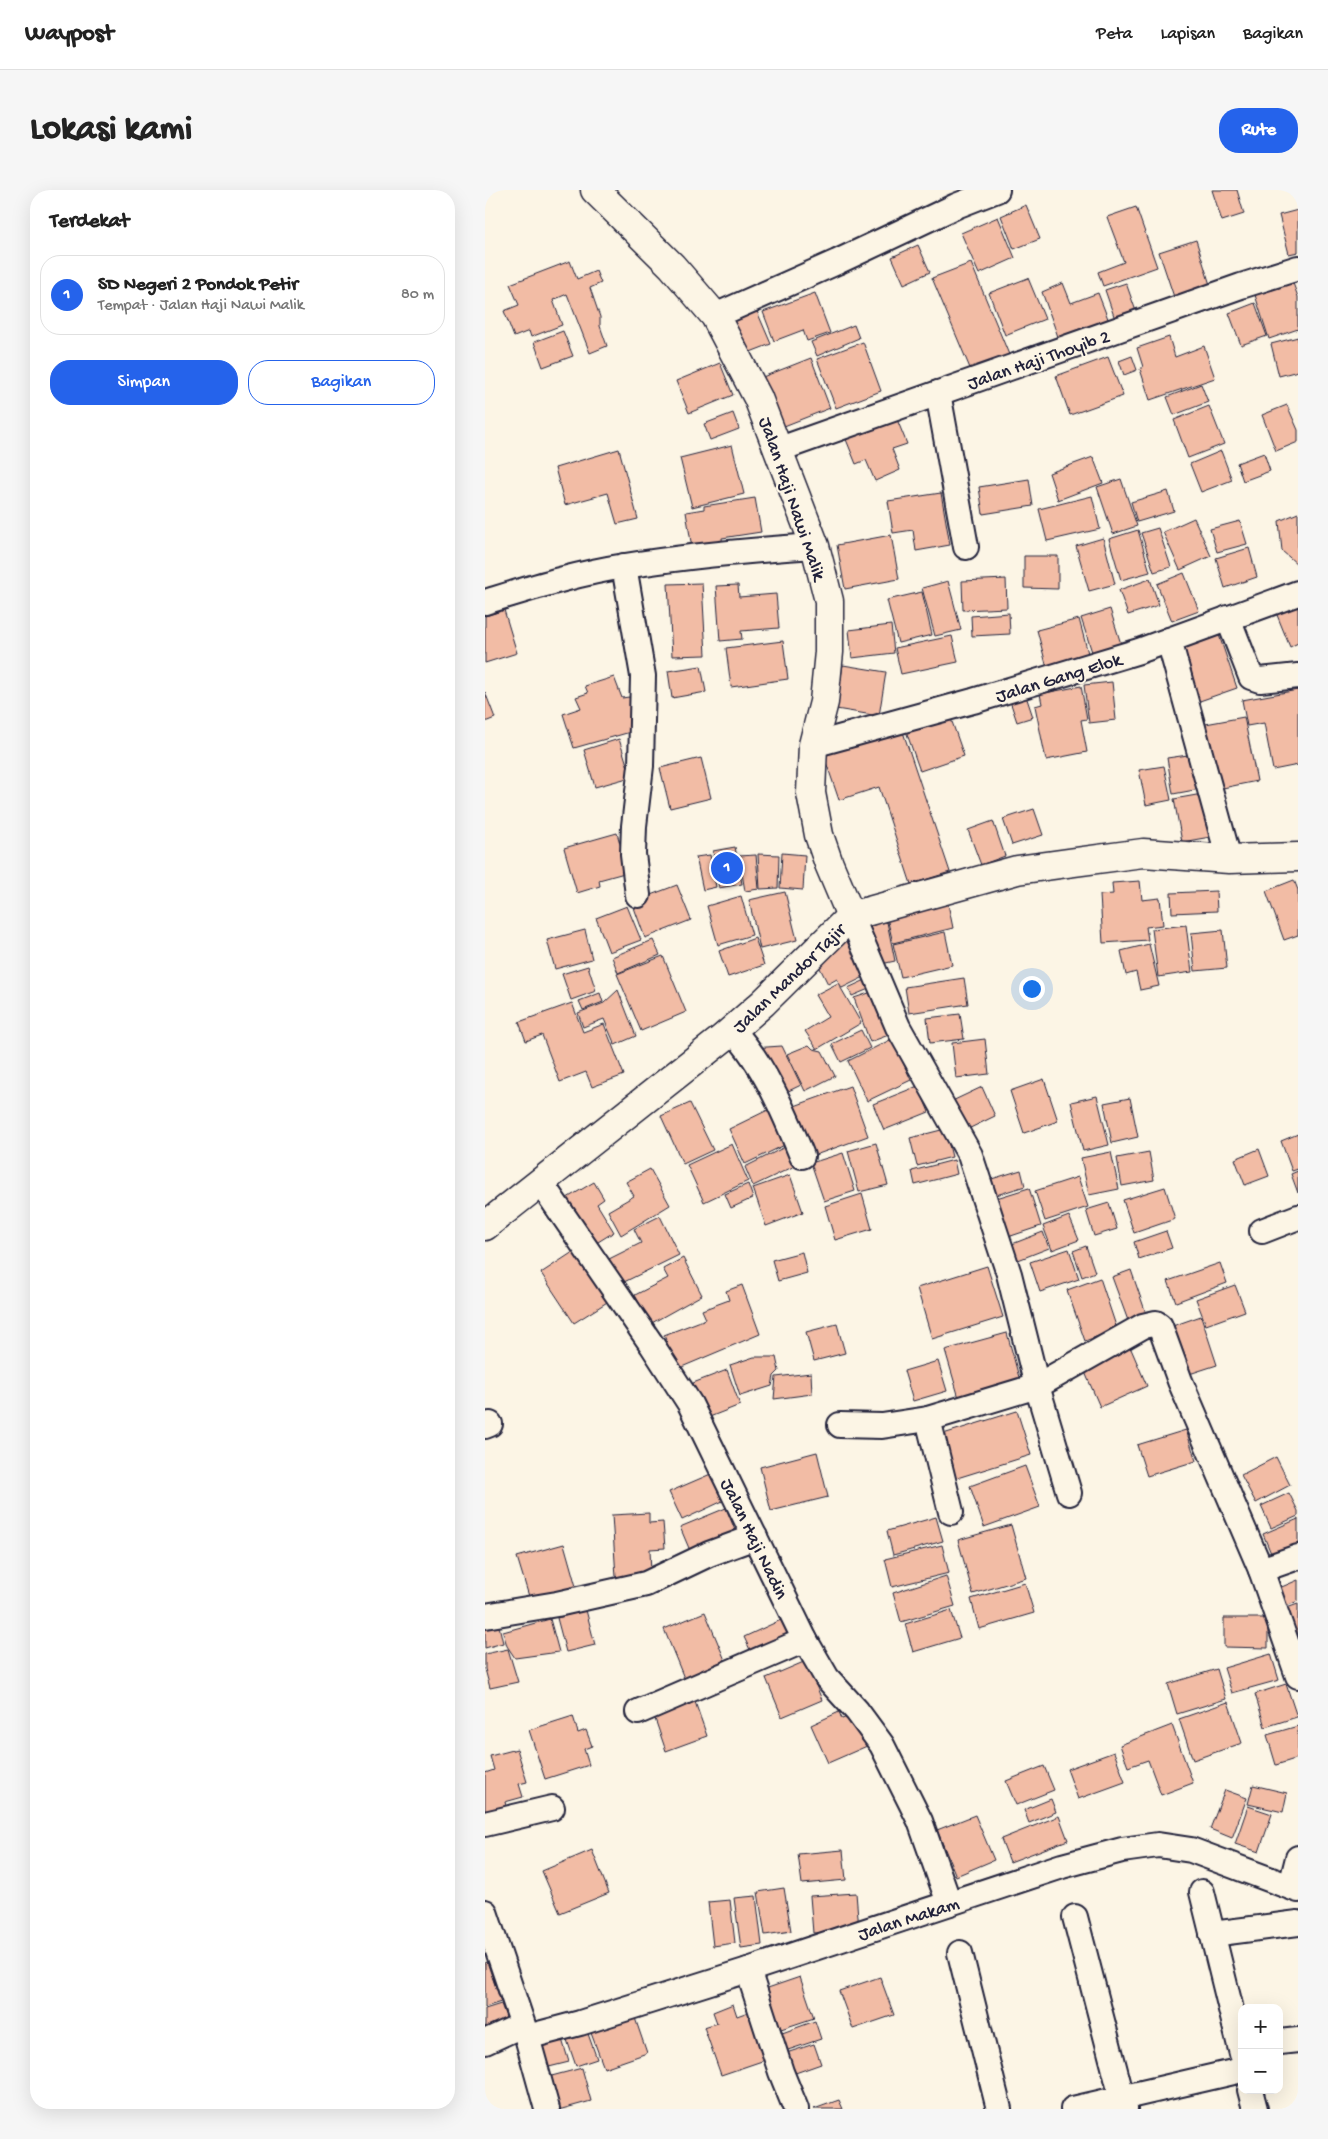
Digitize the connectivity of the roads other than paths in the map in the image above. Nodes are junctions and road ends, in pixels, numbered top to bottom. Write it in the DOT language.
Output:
graph roads {
  1 [pos="595,190"];
  2 [pos="997,190"];
  3 [pos="1298,268"];
  4 [pos="715,316"];
  5 [pos="938,393"];
  6 [pos="779,449"];
  7 [pos="815,546"];
  8 [pos="966,547"];
  9 [pos="624,566"];
  10 [pos="1298,593"];
  11 [pos="485,602"];
  12 [pos="1228,618"];
  13 [pos="1169,640"];
  14 [pos="1298,676"];
  15 [pos="813,746"];
  16 [pos="1298,857"];
  17 [pos="1229,859"];
  18 [pos="638,895"];
  19 [pos="851,916"];
  20 [pos="731,1030"];
  21 [pos="802,1156"];
  22 [pos="541,1183"];
  23 [pos="1298,1217"];
  24 [pos="485,1226"];
  25 [pos="1262,1231"];
  26 [pos="1037,1386"];
  27 [pos="928,1419"];
  28 [pos="840,1425"];
  29 [pos="1069,1493"];
  30 [pos="951,1512"];
  31 [pos="755,1537"];
  32 [pos="1298,1557"];
  33 [pos="1261,1570"];
  34 [pos="485,1616"];
  35 [pos="805,1640"];
  36 [pos="1298,1676"];
  37 [pos="638,1712"];
  38 [pos="552,1808"];
  39 [pos="485,1824"];
  40 [pos="1298,1858"];
  41 [pos="1295,1888"];
  42 [pos="1202,1892"];
  43 [pos="949,1903"];
  44 [pos="485,1912"];
  45 [pos="1075,1917"];
  46 [pos="1298,1923"];
  47 [pos="1211,1934"];
  48 [pos="960,1953"];
  49 [pos="748,1970"];
  50 [pos="525,2031"];
  51 [pos="1298,2040"];
  52 [pos="485,2042"];
  53 [pos="1283,2042"];
  54 [pos="1240,2049"];
  55 [pos="1238,2055"];
  56 [pos="1251,2094"];
  57 [pos="1124,2103"];
  58 [pos="547,2109"];
  59 [pos="796,2109"];
  60 [pos="999,2109"];
  61 [pos="1073,2109"];
  62 [pos="1255,2109"];
  1 -- 4 [label="main road, Jalan Haji Nawi Malik"];
  2 -- 4 [label="street"];
  3 -- 5 [label="street, Jalan Haji Thoyib 2"];
  4 -- 6 [label="main road, Jalan Haji Nawi Malik"];
  5 -- 6 [label="street, Jalan Haji Thoyib 2"];
  5 -- 8 [label="street"];
  6 -- 7 [label="main road, Jalan Haji Nawi Malik"];
  7 -- 9 [label="street"];
  7 -- 15 [label="main road, Jalan Haji Nawi Malik"];
  9 -- 11 [label="street"];
  9 -- 18 [label="street"];
  10 -- 12 [label="street, Jalan Gang Elok"];
  12 -- 13 [label="street, Jalan Gang Elok"];
  12 -- 14 [label="street"];
  13 -- 15 [label="street, Jalan Gang Elok"];
  13 -- 17 [label="street"];
  15 -- 19 [label="main road, Jalan Haji Nawi Malik"];
  16 -- 17 [label="main road, Jalan Mandor Tajir"];
  17 -- 19 [label="main road, Jalan Mandor Tajir"];
  19 -- 20 [label="main road, Jalan Mandor Tajir"];
  19 -- 26 [label="street"];
  20 -- 21 [label="street"];
  20 -- 22 [label="main road, Jalan Mandor Tajir"];
  22 -- 24 [label="main road, Jalan Mandor Tajir"];
  22 -- 31 [label="street, Jalan Haji Nadin"];
  23 -- 25 [label="street"];
  26 -- 27 [label="street"];
  26 -- 29 [label="street"];
  26 -- 33 [label="street"];
  27 -- 28 [label="street"];
  27 -- 30 [label="street"];
  31 -- 34 [label="street"];
  31 -- 35 [label="street, Jalan Haji Nadin"];
  32 -- 33 [label="street"];
  33 -- 36 [label="street"];
  35 -- 37 [label="street"];
  35 -- 43 [label="street, Jalan Haji Nadin"];
  38 -- 39 [label="street"];
  40 -- 41 [label="street"];
  41 -- 43 [label="street, Jalan Makam"];
  42 -- 47 [label="street"];
  43 -- 49 [label="street, Jalan Makam"];
  44 -- 50 [label="street"];
  45 -- 57 [label="street"];
  46 -- 47 [label="street"];
  47 -- 54 [label="street"];
  48 -- 60 [label="street"];
  49 -- 50 [label="street, Jalan Makam"];
  49 -- 59 [label="street"];
  50 -- 52 [label="street, Jalan Makam"];
  50 -- 58 [label="street"];
  51 -- 53 [label="street"];
  55 -- 57 [label="street"];
  56 -- 62 [label="street"];
  57 -- 61 [label="street"];
}
